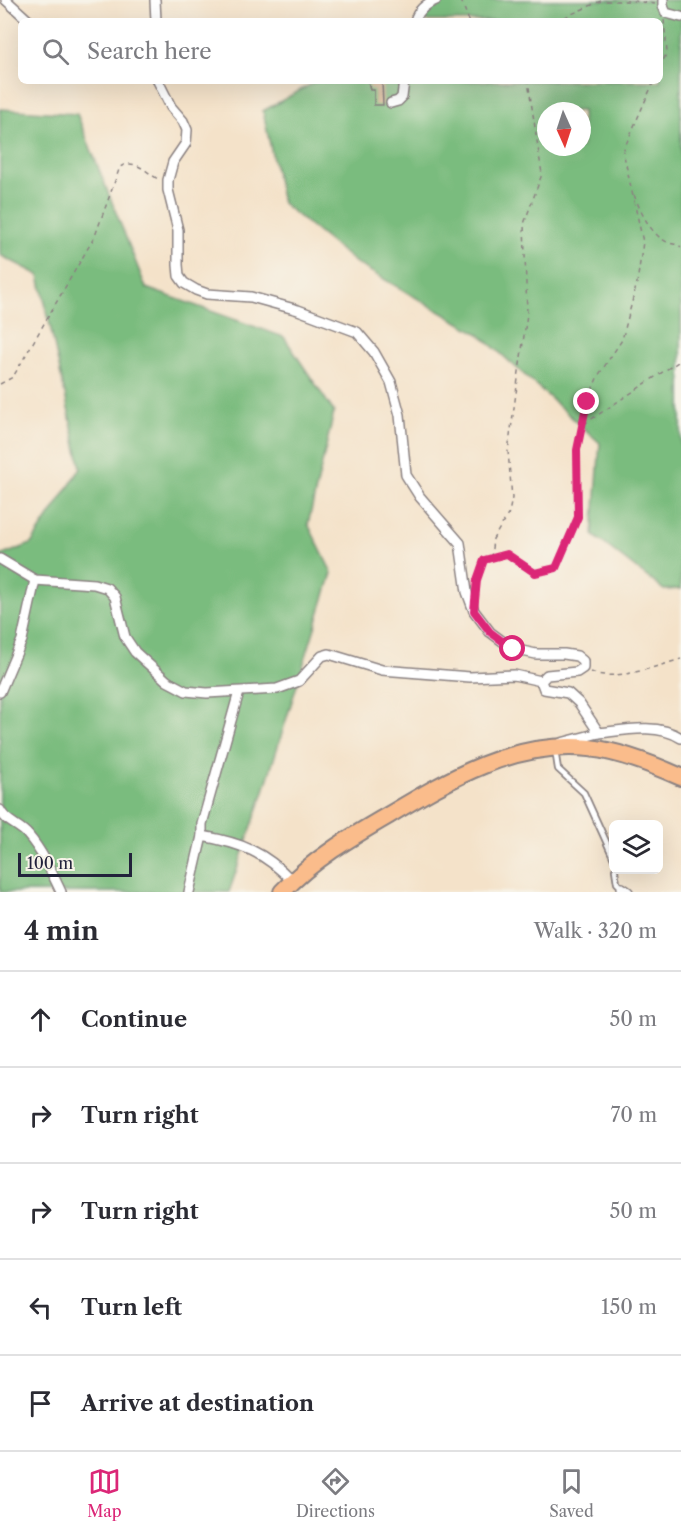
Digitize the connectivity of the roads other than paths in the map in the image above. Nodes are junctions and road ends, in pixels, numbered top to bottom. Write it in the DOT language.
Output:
graph roads {
  1 [pos="6,0"];
  2 [pos="155,0"];
  3 [pos="436,0"];
  4 [pos="663,3"];
  5 [pos="681,17"];
  6 [pos="26,18"];
  7 [pos="156,18"];
  8 [pos="416,18"];
  9 [pos="160,84"];
  10 [pos="404,84"];
  11 [pos="391,103"];
  12 [pos="0,559"];
  13 [pos="35,580"];
  14 [pos="541,681"];
  15 [pos="239,692"];
  16 [pos="0,693"];
  17 [pos="599,733"];
  18 [pos="681,738"];
  19 [pos="555,747"];
  20 [pos="681,777"];
  21 [pos="0,810"];
  22 [pos="202,837"];
  23 [pos="609,849"];
  24 [pos="616,874"];
  25 [pos="287,886"];
  26 [pos="625,890"];
  27 [pos="61,892"];
  28 [pos="189,892"];
  1 -- 6 [label="street"];
  2 -- 7 [label="street"];
  3 -- 8 [label="street"];
  4 -- 5 [label="street"];
  9 -- 14 [label="street"];
  10 -- 11 [label="street"];
  12 -- 13 [label="street"];
  13 -- 15 [label="street"];
  13 -- 16 [label="street"];
  14 -- 15 [label="street"];
  14 -- 17 [label="street"];
  15 -- 22 [label="street"];
  17 -- 18 [label="street"];
  17 -- 19 [label="street"];
  19 -- 20 [label="highway"];
  19 -- 23 [label="lane"];
  19 -- 25 [label="highway"];
  21 -- 27 [label="street"];
  22 -- 25 [label="street"];
  22 -- 28 [label="street"];
  24 -- 26 [label="lane"];
}
